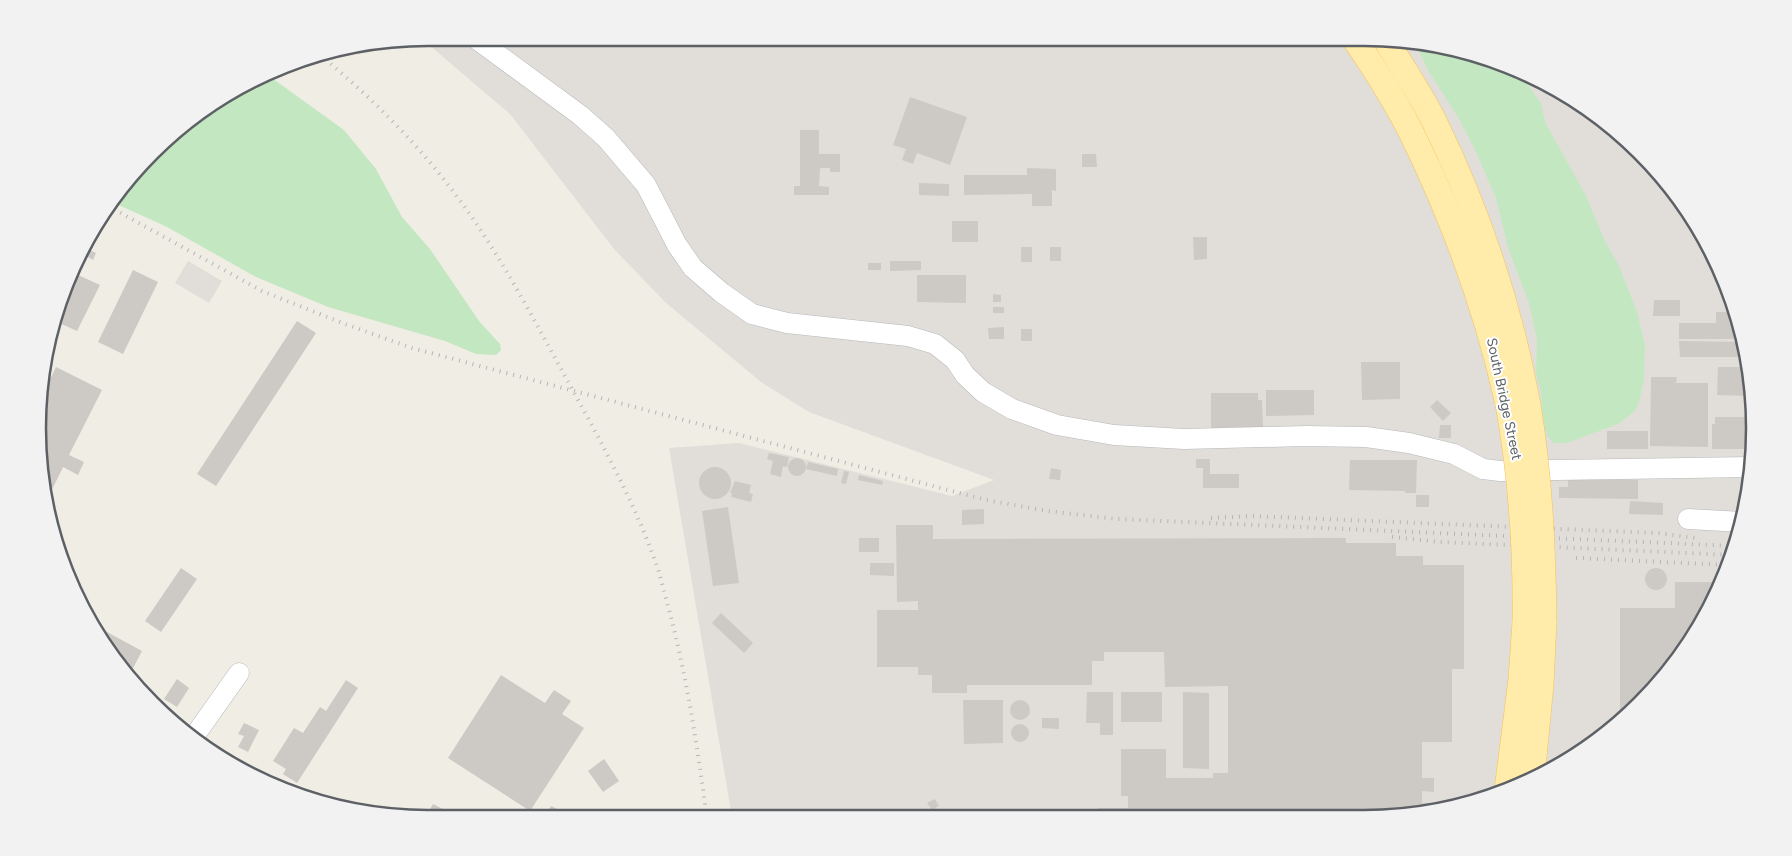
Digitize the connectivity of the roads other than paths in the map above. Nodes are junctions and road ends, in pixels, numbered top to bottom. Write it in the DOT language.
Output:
graph roads {
  1 [pos="486,46"];
  2 [pos="1359,46"];
  3 [pos="1390,47"];
  4 [pos="1518,404"];
  5 [pos="1743,467"];
  6 [pos="1688,519"];
  7 [pos="1734,522"];
  8 [pos="1535,622"];
  9 [pos="239,673"];
  10 [pos="197,732"];
  11 [pos="1533,770"];
  12 [pos="1508,782"];
  1 -- 5 [label="lane"];
  2 -- 4 [label="main road, South Bridge Street"];
  3 -- 4 [label="main road, South Bridge Street"];
  4 -- 8 [label="main road, South Bridge Street, bridge"];
  6 -- 7 [label="lane"];
  8 -- 11 [label="main road, South Bridge Street"];
  8 -- 12 [label="main road, South Bridge Street"];
  9 -- 10 [label="lane"];
}
